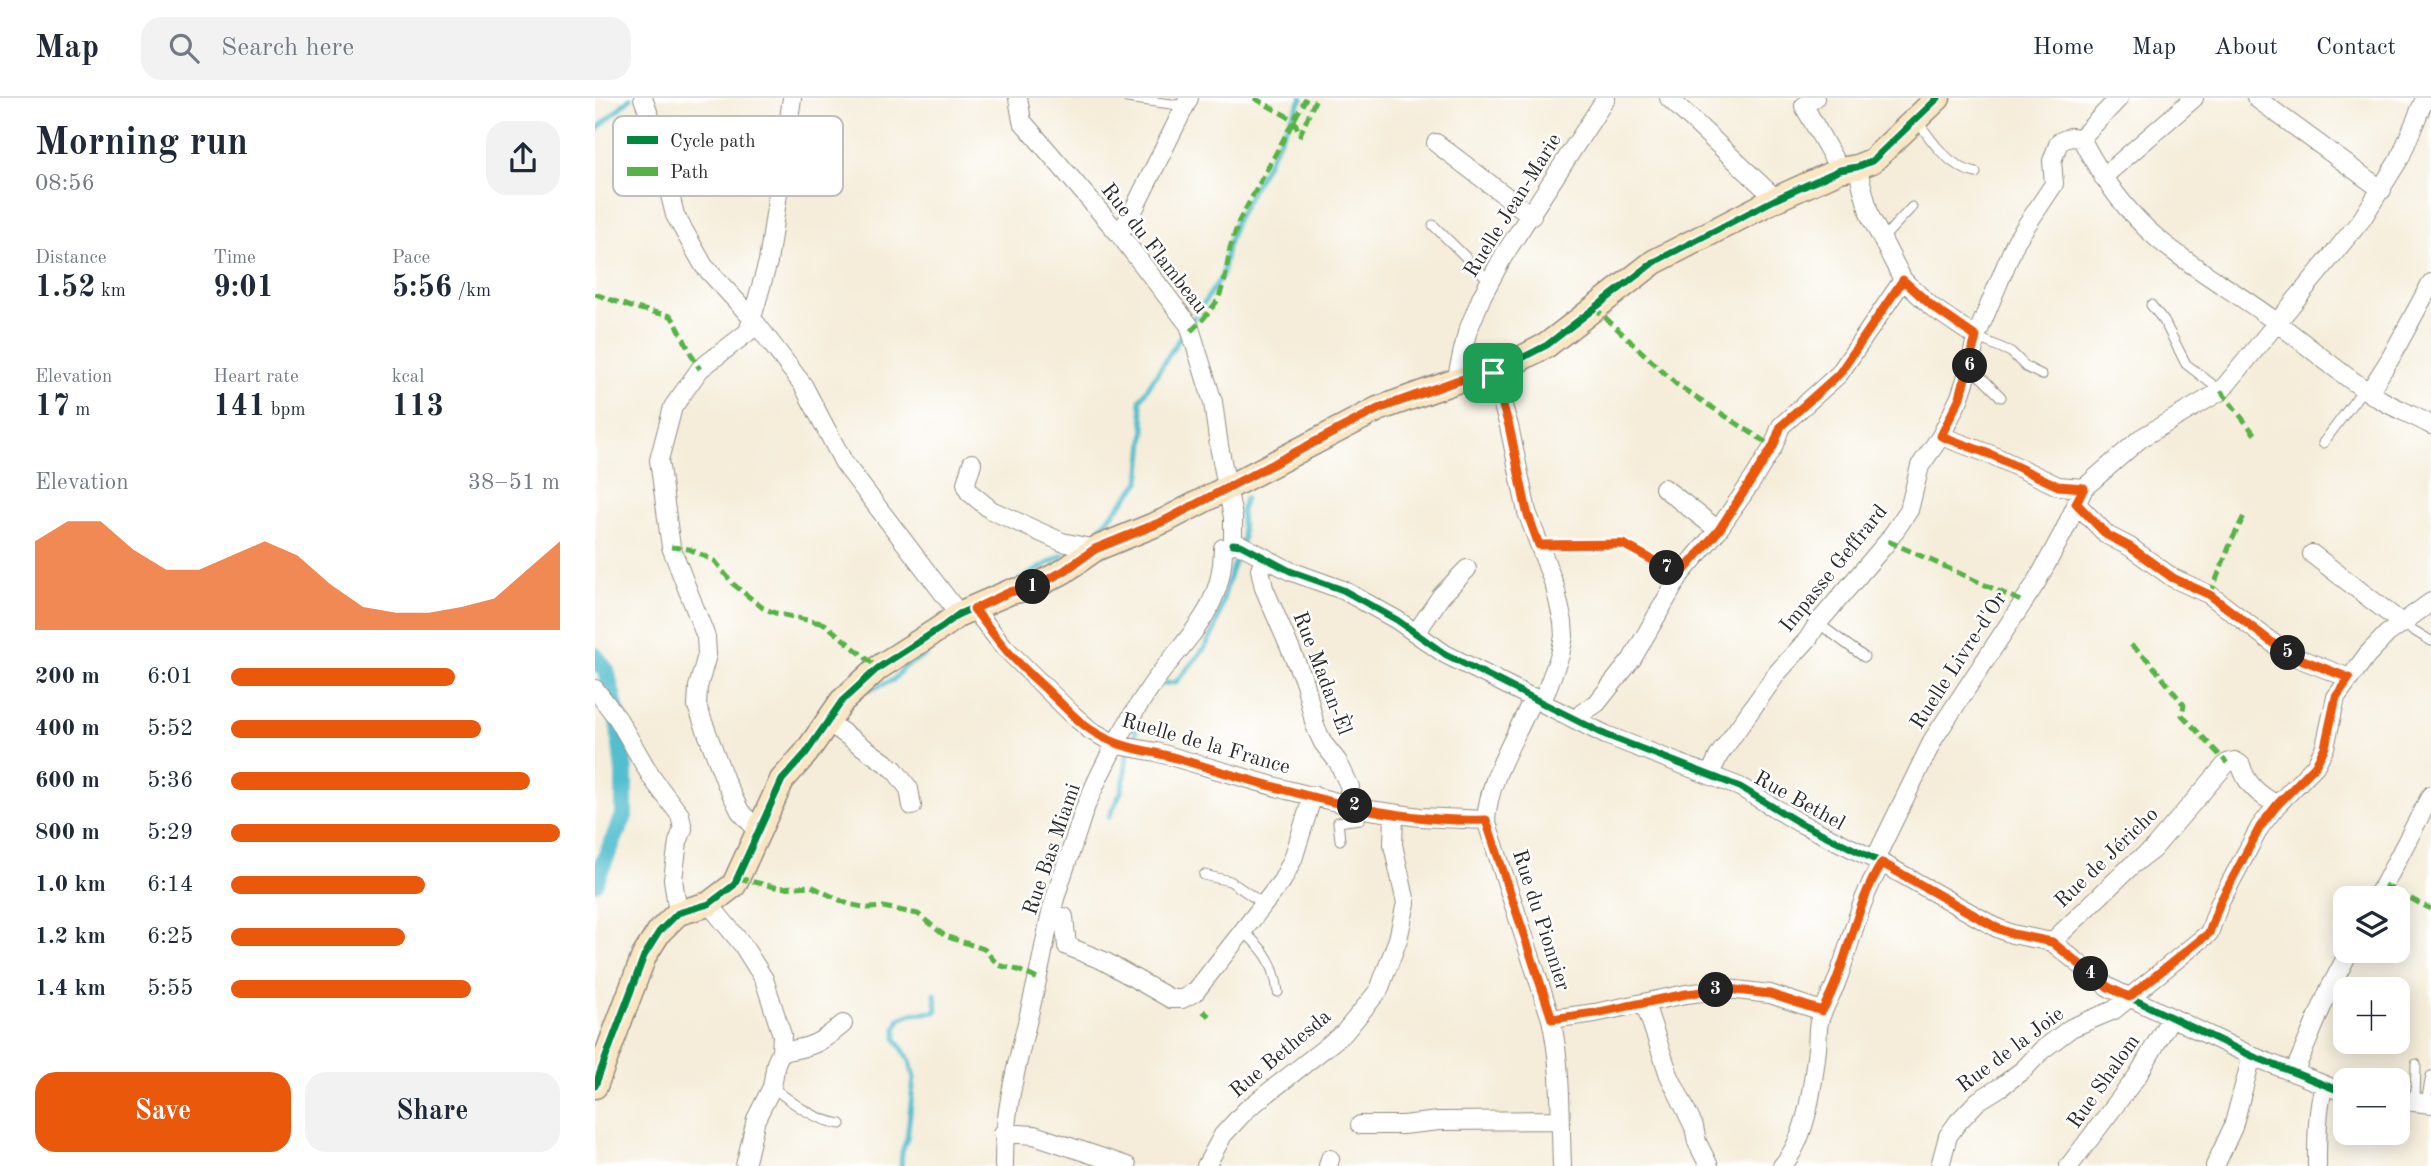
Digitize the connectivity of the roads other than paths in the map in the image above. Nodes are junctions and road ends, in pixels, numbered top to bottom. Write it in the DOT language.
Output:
graph roads {
  1 [pos="643,98"];
  2 [pos="792,98"];
  3 [pos="1018,98"];
  4 [pos="1127,98"];
  5 [pos="1606,98"];
  6 [pos="1669,98"];
  7 [pos="1815,98"];
  8 [pos="1938,98"];
  9 [pos="2119,98"];
  10 [pos="2194,98"];
  11 [pos="2256,98"];
  12 [pos="2425,98"];
  13 [pos="1187,102"];
  14 [pos="649,116"];
  15 [pos="789,116"];
  16 [pos="1916,118"];
  17 [pos="2081,138"];
  18 [pos="1436,143"];
  19 [pos="1849,168"];
  20 [pos="1976,173"];
  21 [pos="2103,177"];
  22 [pos="2382,190"];
  23 [pos="670,196"];
  24 [pos="778,196"];
  25 [pos="1776,199"];
  26 [pos="1912,207"];
  27 [pos="1532,216"];
  28 [pos="1433,225"];
  29 [pos="1119,234"];
  30 [pos="1882,239"];
  31 [pos="1903,280"];
  32 [pos="1490,281"];
  33 [pos="2431,283"];
  34 [pos="2151,305"];
  35 [pos="753,318"];
  36 [pos="2278,323"];
  37 [pos="1976,337"];
  38 [pos="1970,366"];
  39 [pos="1493,373"];
  40 [pos="2042,375"];
  41 [pos="1456,381"];
  42 [pos="2367,390"];
  43 [pos="2221,391"];
  44 [pos="2001,397"];
  45 [pos="2431,425"];
  46 [pos="1941,436"];
  47 [pos="2323,443"];
  48 [pos="972,463"];
  49 [pos="1226,487"];
  50 [pos="1664,488"];
  51 [pos="2080,495"];
  52 [pos="1719,530"];
  53 [pos="1233,544"];
  54 [pos="1539,545"];
  55 [pos="1095,549"];
  56 [pos="2312,554"];
  57 [pos="1264,557"];
  58 [pos="1467,569"];
  59 [pos="1680,575"];
  60 [pos="2431,602"];
  61 [pos="967,611"];
  62 [pos="1818,623"];
  63 [pos="2403,624"];
  64 [pos="1416,634"];
  65 [pos="2431,642"];
  66 [pos="1864,657"];
  67 [pos="2349,678"];
  68 [pos="595,689"];
  69 [pos="1538,700"];
  70 [pos="1578,720"];
  71 [pos="828,722"];
  72 [pos="1117,745"];
  73 [pos="1710,774"];
  74 [pos="1313,795"];
  75 [pos="2431,795"];
  76 [pos="2277,805"];
  77 [pos="912,806"];
  78 [pos="1355,806"];
  79 [pos="1394,814"];
  80 [pos="1486,820"];
  81 [pos="758,831"];
  82 [pos="1340,839"];
  83 [pos="1878,861"];
  84 [pos="1204,875"];
  85 [pos="2383,886"];
  86 [pos="709,904"];
  87 [pos="1265,905"];
  88 [pos="678,913"];
  89 [pos="1051,914"];
  90 [pos="1244,932"];
  91 [pos="2052,942"];
  92 [pos="2343,963"];
  93 [pos="1278,992"];
  94 [pos="2129,997"];
  95 [pos="1645,1004"];
  96 [pos="1822,1011"];
  97 [pos="2170,1018"];
  98 [pos="1552,1019"];
  99 [pos="843,1024"];
  100 [pos="781,1052"];
  101 [pos="2252,1056"];
  102 [pos="2416,1064"];
  103 [pos="2294,1073"];
  104 [pos="2431,1076"];
  105 [pos="595,1086"];
  106 [pos="2324,1086"];
  107 [pos="772,1087"];
  108 [pos="2333,1089"];
  109 [pos="2417,1102"];
  110 [pos="1561,1120"];
  111 [pos="841,1124"];
  112 [pos="1360,1125"];
  113 [pos="1003,1133"];
  114 [pos="745,1166"];
  115 [pos="1004,1166"];
  116 [pos="1126,1166"];
  117 [pos="1206,1166"];
  118 [pos="1562,1166"];
  119 [pos="1709,1166"];
  120 [pos="1782,1166"];
  121 [pos="1940,1166"];
  122 [pos="2069,1166"];
  123 [pos="2215,1166"];
  124 [pos="2317,1166"];
  1 -- 14 [label="street, Ruelle de la France"];
  2 -- 15 [label="street"];
  3 -- 29 [label="street, Rue du Flambeau"];
  4 -- 13 [label="lane"];
  5 -- 27 [label="street, Ruelle Jean-Marie"];
  6 -- 25 [label="street"];
  7 -- 19 [label="street"];
  8 -- 16 [label="street"];
  9 -- 17 [label="street, Impasse Geffrard"];
  10 -- 21 [label="street"];
  11 -- 22 [label="street"];
  12 -- 22 [label="street"];
  13 -- 29 [label="street"];
  16 -- 19 [label="street"];
  16 -- 20 [label="lane"];
  17 -- 21 [label="street"];
  17 -- 37 [label="street, Impasse Geffrard"];
  18 -- 27 [label="street"];
  19 -- 25 [label="street"];
  19 -- 30 [label="street"];
  21 -- 36 [label="street"];
  22 -- 36 [label="street"];
  23 -- 35 [label="street, Ruelle de la France"];
  24 -- 35 [label="street"];
  25 -- 39 [label="street"];
  26 -- 30 [label="lane"];
  27 -- 32 [label="street, Ruelle Jean-Marie"];
  28 -- 32 [label="lane"];
  29 -- 49 [label="street, Rue du Flambeau"];
  30 -- 31 [label="street"];
  31 -- 37 [label="street"];
  31 -- 52 [label="street"];
  32 -- 41 [label="street, Ruelle Jean-Marie"];
  33 -- 42 [label="street"];
  34 -- 43 [label="lane"];
  35 -- 61 [label="street, Ruelle de la France"];
  35 -- 81 [label="street"];
  36 -- 42 [label="street"];
  36 -- 43 [label="street"];
  37 -- 38 [label="street, Impasse Geffrard"];
  37 -- 40 [label="lane"];
  38 -- 44 [label="lane"];
  38 -- 46 [label="street, Impasse Geffrard"];
  39 -- 41 [label="street"];
  39 -- 54 [label="street"];
  41 -- 49 [label="street"];
  42 -- 45 [label="street"];
  42 -- 47 [label="lane"];
  43 -- 51 [label="street"];
  46 -- 51 [label="street"];
  46 -- 62 [label="street, Impasse Geffrard"];
  48 -- 55 [label="street"];
  49 -- 53 [label="street, Rue du Flambeau"];
  49 -- 55 [label="street"];
  50 -- 52 [label="street"];
  51 -- 67 [label="street"];
  51 -- 83 [label="street, Ruelle Livre-d'Or"];
  52 -- 59 [label="street"];
  53 -- 57 [label="street, Rue Bethel"];
  53 -- 72 [label="street, Rue Bas Miami"];
  54 -- 59 [label="lane"];
  54 -- 69 [label="street"];
  55 -- 61 [label="street"];
  56 -- 63 [label="street"];
  57 -- 64 [label="street, Rue Bethel"];
  57 -- 78 [label="street, Rue Madan-Èl"];
  58 -- 64 [label="street"];
  59 -- 70 [label="street"];
  60 -- 63 [label="street, Rue de la Joie"];
  61 -- 71 [label="street"];
  61 -- 72 [label="street, Ruelle de la France"];
  62 -- 66 [label="lane"];
  62 -- 73 [label="street, Impasse Geffrard"];
  63 -- 65 [label="lane"];
  63 -- 67 [label="street, Rue de la Joie"];
  64 -- 69 [label="street, Rue Bethel"];
  67 -- 76 [label="street, Rue de la Joie"];
  68 -- 88 [label="street"];
  69 -- 70 [label="street, Rue Bethel"];
  69 -- 80 [label="street"];
  70 -- 73 [label="street, Rue Bethel"];
  71 -- 77 [label="street"];
  71 -- 81 [label="street"];
  72 -- 74 [label="street, Ruelle de la France"];
  72 -- 89 [label="street, Rue Bas Miami"];
  73 -- 83 [label="street, Rue Bethel"];
  74 -- 78 [label="street, Ruelle de la France"];
  74 -- 87 [label="street"];
  75 -- 85 [label="street"];
  76 -- 91 [label="street, Rue de Jéricho"];
  76 -- 94 [label="street, Rue de la Joie"];
  78 -- 79 [label="street, Ruelle de la France"];
  78 -- 82 [label="lane"];
  79 -- 80 [label="street, Ruelle de la France"];
  79 -- 117 [label="street, Rue Bethesda"];
  80 -- 98 [label="street, Rue du Pionnier"];
  81 -- 86 [label="street"];
  83 -- 91 [label="street, Rue Bethel"];
  83 -- 96 [label="street, Ruelle Livre-d'Or"];
  84 -- 87 [label="lane"];
  86 -- 88 [label="street"];
  86 -- 100 [label="street"];
  87 -- 90 [label="street"];
  88 -- 105 [label="street"];
  89 -- 90 [label="street"];
  89 -- 113 [label="street, Rue Bas Miami"];
  90 -- 93 [label="lane"];
  91 -- 94 [label="street, Rue Bethel"];
  92 -- 103 [label="street"];
  94 -- 97 [label="street, Rue Bethel"];
  94 -- 121 [label="street, Rue de la Joie"];
  95 -- 96 [label="street"];
  95 -- 98 [label="street"];
  95 -- 119 [label="street"];
  96 -- 120 [label="street, Ruelle Livre-d'Or"];
  97 -- 101 [label="street, Rue Bethel"];
  97 -- 122 [label="street, Rue Shalom"];
  98 -- 110 [label="street, Rue du Pionnier"];
  99 -- 100 [label="street"];
  100 -- 107 [label="street"];
  101 -- 103 [label="street, Rue Bethel"];
  101 -- 123 [label="street"];
  102 -- 109 [label="lane"];
  103 -- 106 [label="street, Rue Bethel"];
  104 -- 109 [label="lane"];
  106 -- 108 [label="street, Rue Bethel"];
  106 -- 124 [label="street"];
  107 -- 111 [label="lane"];
  107 -- 114 [label="street"];
  110 -- 112 [label="street"];
  110 -- 118 [label="street, Rue du Pionnier"];
  113 -- 115 [label="street, Rue Bas Miami"];
  113 -- 116 [label="street"];
}
